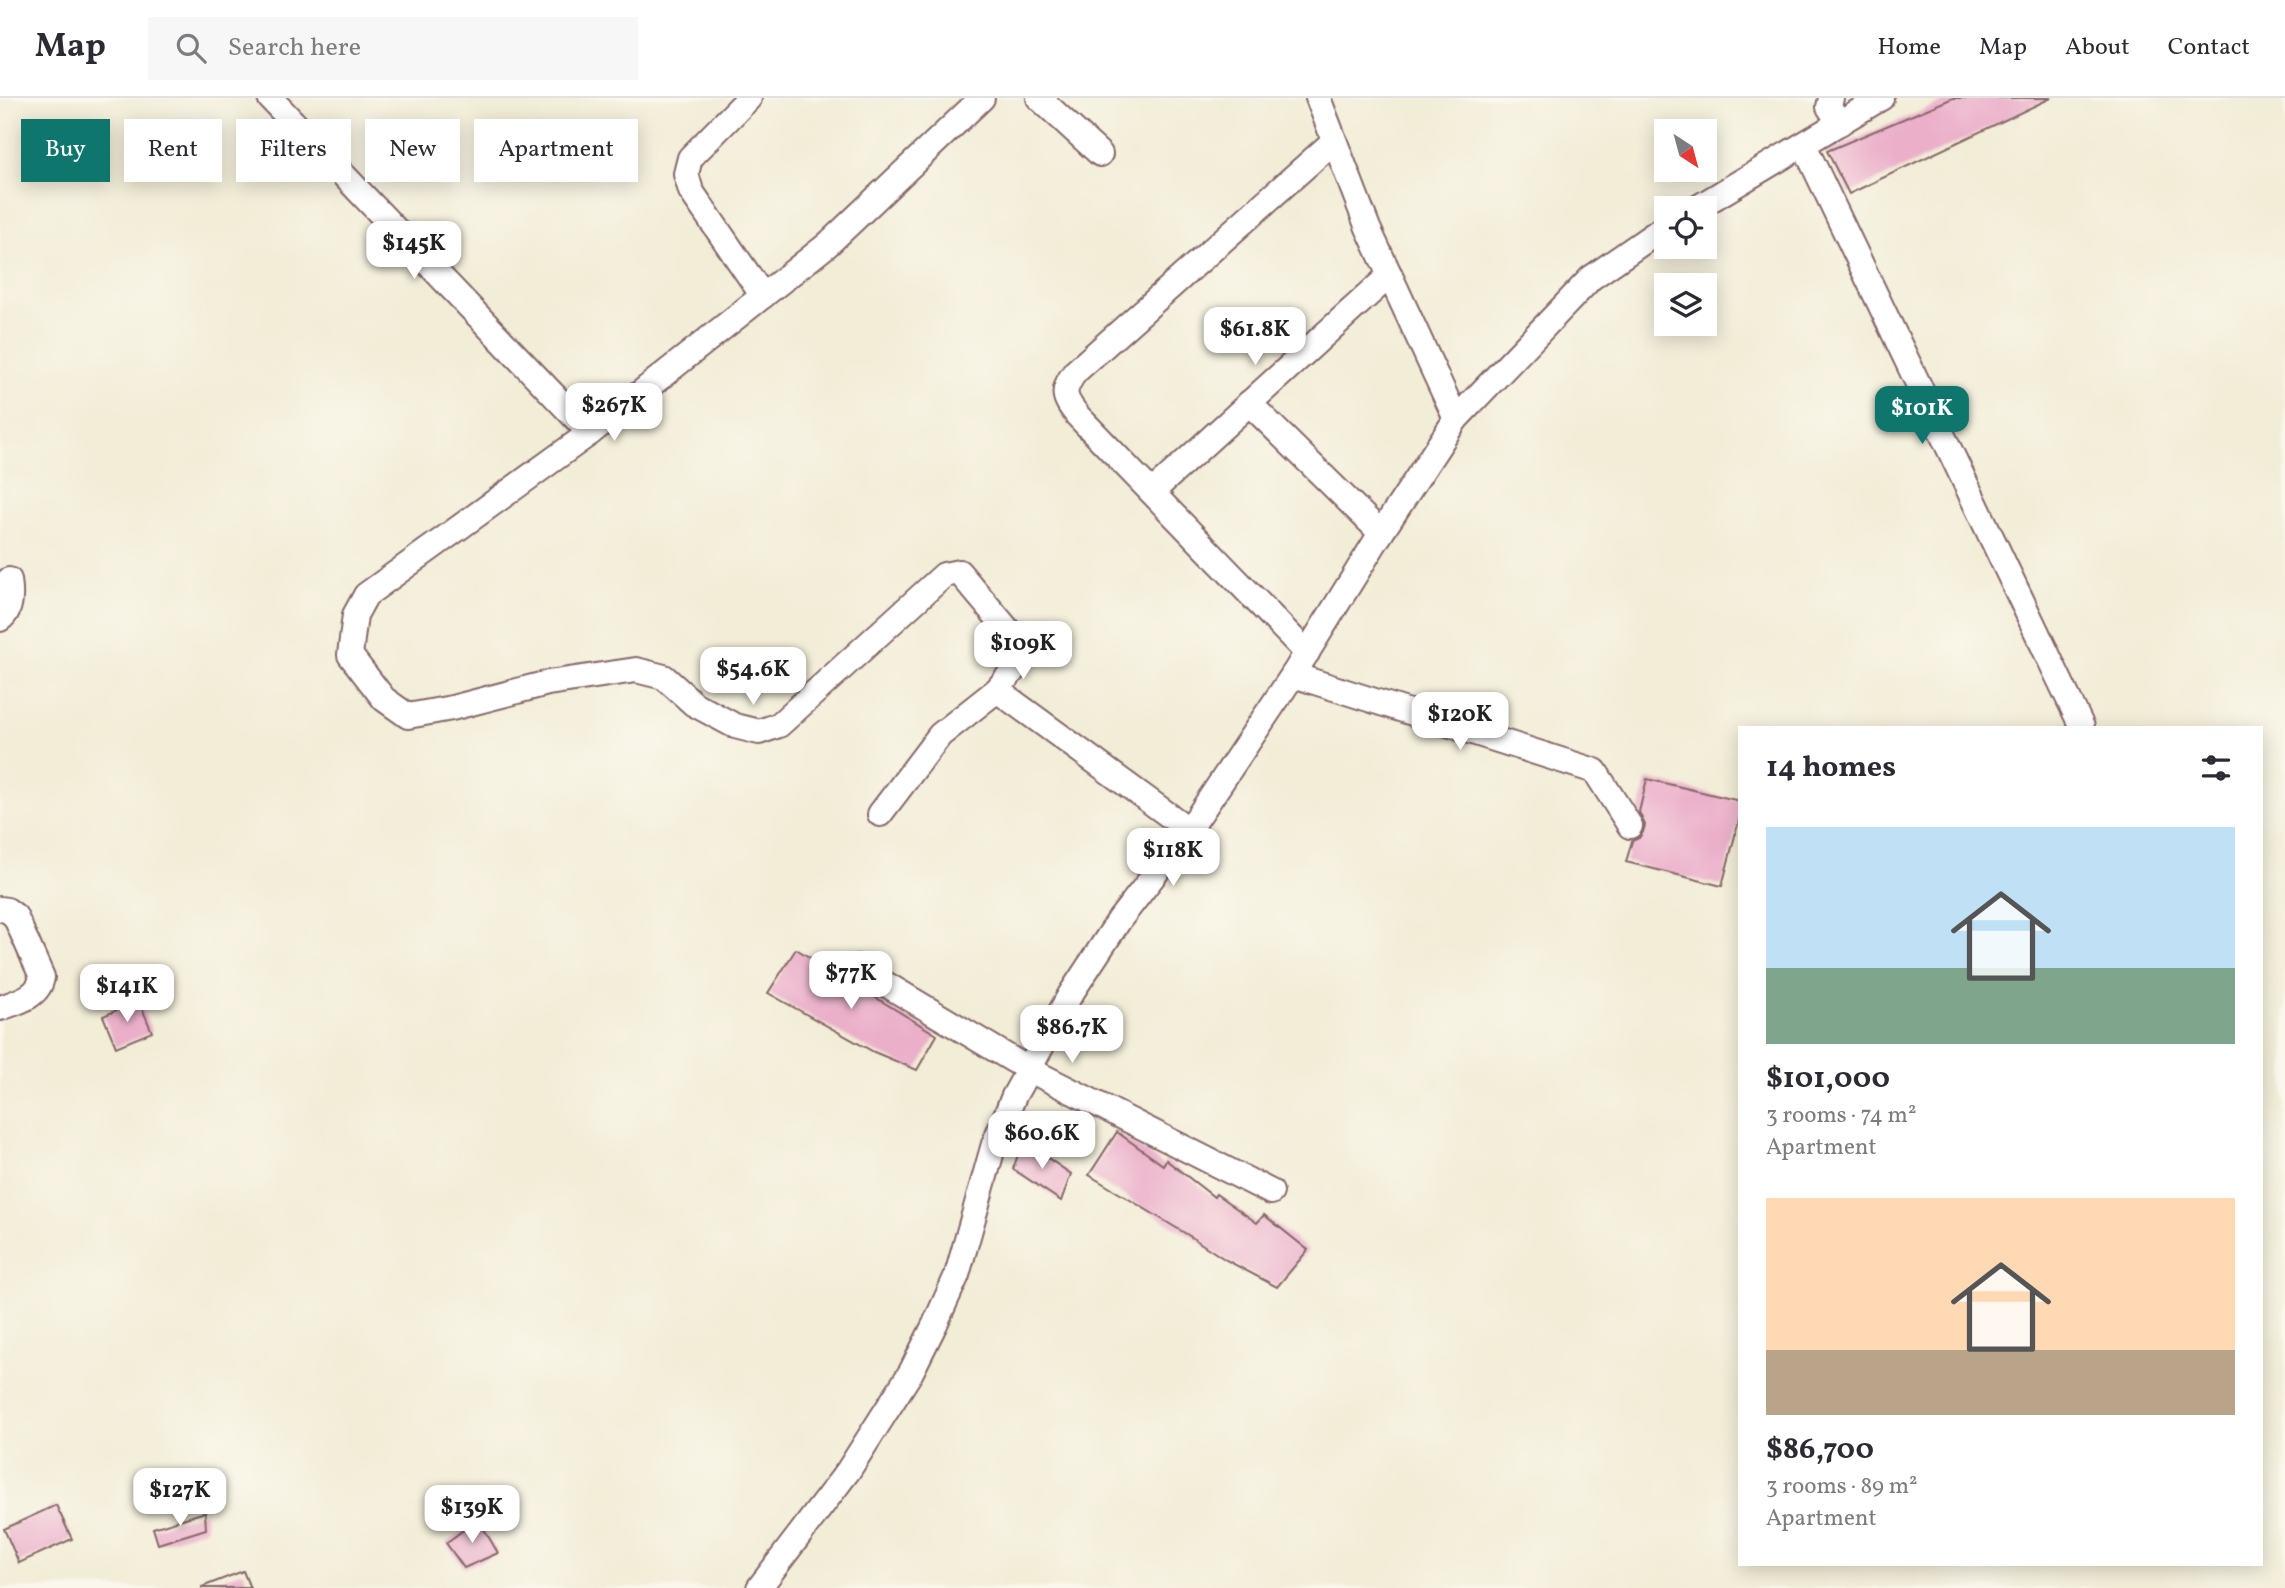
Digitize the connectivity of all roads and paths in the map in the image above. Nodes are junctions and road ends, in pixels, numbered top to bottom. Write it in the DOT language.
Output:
graph roads {
  1 [pos="270,98"];
  2 [pos="749,98"];
  3 [pos="982,98"];
  4 [pos="1039,98"];
  5 [pos="1318,98"];
  6 [pos="1831,98"];
  7 [pos="1881,98"];
  8 [pos="1840,123"];
  9 [pos="1334,141"];
  10 [pos="1804,145"];
  11 [pos="1100,154"];
  12 [pos="1717,196"];
  13 [pos="1654,234"];
  14 [pos="1390,275"];
  15 [pos="763,296"];
  16 [pos="1250,403"];
  17 [pos="1456,419"];
  18 [pos="590,433"];
  19 [pos="1152,492"];
  20 [pos="1381,533"];
  21 [pos="9,580"];
  22 [pos="0,619"];
  23 [pos="1307,653"];
  24 [pos="1293,675"];
  25 [pos="997,690"];
  26 [pos="2082,726"];
  27 [pos="880,814"];
  28 [pos="1630,826"];
  29 [pos="1189,830"];
  30 [pos="0,909"];
  31 [pos="857,967"];
  32 [pos="0,1008"];
  33 [pos="1028,1069"];
  34 [pos="1271,1192"];
  35 [pos="759,1588"];
  1 -- 18 [label="street"];
  2 -- 15 [label="street"];
  3 -- 15 [label="street"];
  4 -- 11 [label="street"];
  5 -- 9 [label="street"];
  6 -- 8 [label="street"];
  7 -- 8 [label="street"];
  8 -- 10 [label="street"];
  9 -- 14 [label="street"];
  9 -- 19 [label="street"];
  10 -- 12 [label="street"];
  10 -- 26 [label="street"];
  13 -- 17 [label="street"];
  14 -- 16 [label="street"];
  14 -- 17 [label="street"];
  15 -- 18 [label="street"];
  16 -- 19 [label="street"];
  16 -- 20 [label="street"];
  17 -- 20 [label="street"];
  18 -- 25 [label="street"];
  19 -- 23 [label="street"];
  20 -- 23 [label="street"];
  21 -- 22 [label="street"];
  23 -- 24 [label="street"];
  24 -- 28 [label="street"];
  24 -- 29 [label="street"];
  25 -- 27 [label="street"];
  25 -- 29 [label="street"];
  29 -- 33 [label="street"];
  30 -- 32 [label="street"];
  31 -- 33 [label="street"];
  33 -- 34 [label="street"];
  33 -- 35 [label="street"];
}
